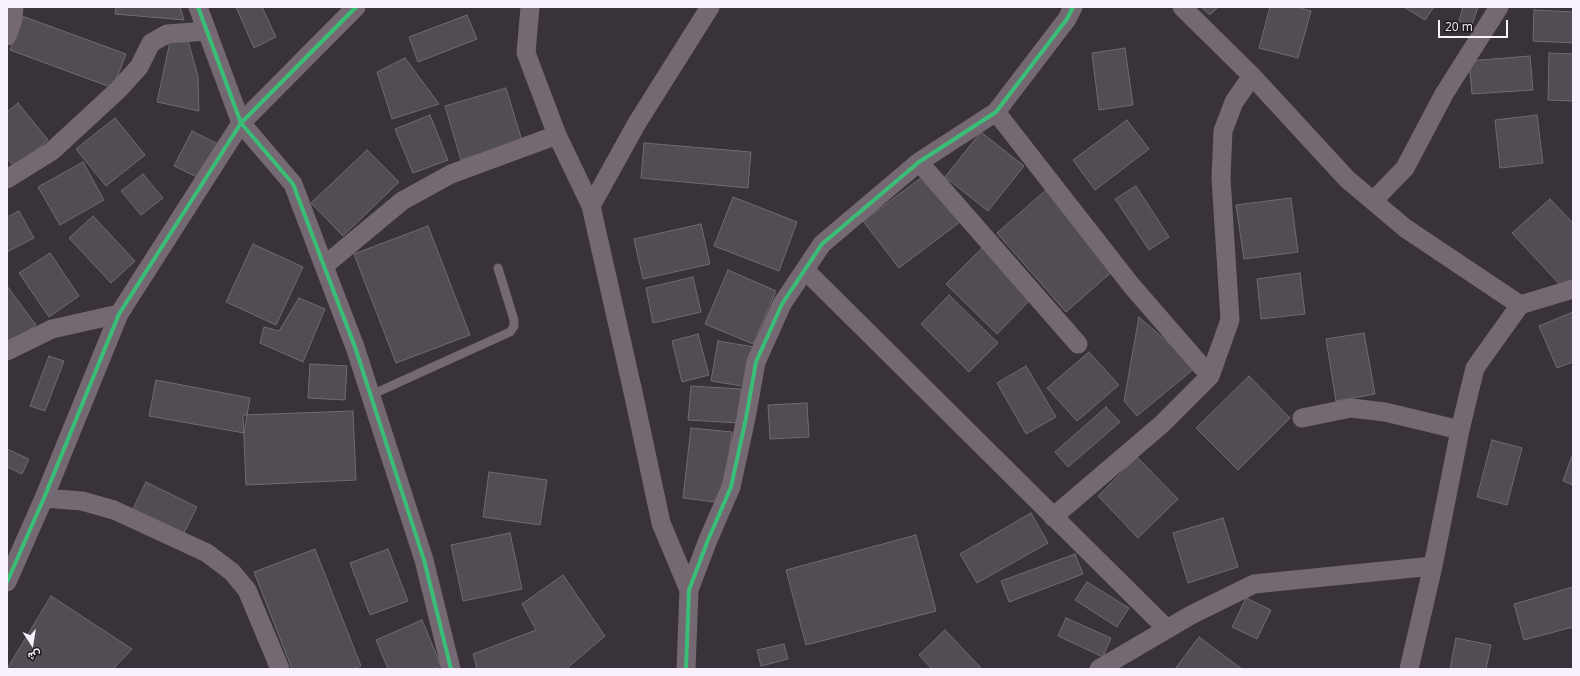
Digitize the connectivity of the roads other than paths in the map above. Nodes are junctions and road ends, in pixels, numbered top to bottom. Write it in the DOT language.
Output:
graph roads {
  1 [pos="14,7"];
  2 [pos="198,7"];
  3 [pos="356,7"];
  4 [pos="530,7"];
  5 [pos="710,7"];
  6 [pos="1073,7"];
  7 [pos="1182,7"];
  8 [pos="1499,7"];
  9 [pos="207,31"];
  10 [pos="7,36"];
  11 [pos="1252,76"];
  12 [pos="996,112"];
  13 [pos="241,123"];
  14 [pos="557,135"];
  15 [pos="919,162"];
  16 [pos="7,179"];
  17 [pos="1373,201"];
  18 [pos="591,206"];
  19 [pos="324,266"];
  20 [pos="498,268"];
  21 [pos="805,270"];
  22 [pos="1573,289"];
  23 [pos="1520,304"];
  24 [pos="119,314"];
  25 [pos="1078,344"];
  26 [pos="7,351"];
  27 [pos="1210,376"];
  28 [pos="371,395"];
  29 [pos="1302,418"];
  30 [pos="1460,430"];
  31 [pos="44,498"];
  32 [pos="1053,517"];
  33 [pos="1433,566"];
  34 [pos="7,582"];
  35 [pos="689,590"];
  36 [pos="1167,629"];
  37 [pos="280,669"];
  38 [pos="451,669"];
  39 [pos="686,669"];
  40 [pos="1099,669"];
  41 [pos="1409,669"];
  1 -- 10 [label="street"];
  2 -- 9 [label="street"];
  3 -- 13 [label="street"];
  4 -- 14 [label="street"];
  5 -- 18 [label="street"];
  6 -- 12 [label="street"];
  7 -- 11 [label="street"];
  8 -- 17 [label="street"];
  9 -- 13 [label="street"];
  9 -- 16 [label="street"];
  11 -- 17 [label="street"];
  11 -- 27 [label="street"];
  12 -- 15 [label="street"];
  12 -- 27 [label="street"];
  13 -- 19 [label="street"];
  13 -- 24 [label="street"];
  14 -- 18 [label="street"];
  14 -- 19 [label="street"];
  15 -- 21 [label="street"];
  15 -- 25 [label="street"];
  17 -- 23 [label="street"];
  18 -- 35 [label="street"];
  19 -- 28 [label="street"];
  20 -- 28 [label="lane"];
  21 -- 32 [label="street"];
  21 -- 35 [label="street"];
  22 -- 23 [label="street"];
  23 -- 30 [label="street"];
  24 -- 26 [label="street"];
  24 -- 31 [label="street"];
  27 -- 32 [label="street"];
  28 -- 38 [label="street"];
  29 -- 30 [label="street"];
  30 -- 33 [label="street"];
  31 -- 34 [label="street"];
  31 -- 37 [label="street"];
  32 -- 36 [label="street"];
  33 -- 36 [label="street"];
  33 -- 41 [label="street"];
  35 -- 39 [label="street"];
  36 -- 40 [label="street"];
}
